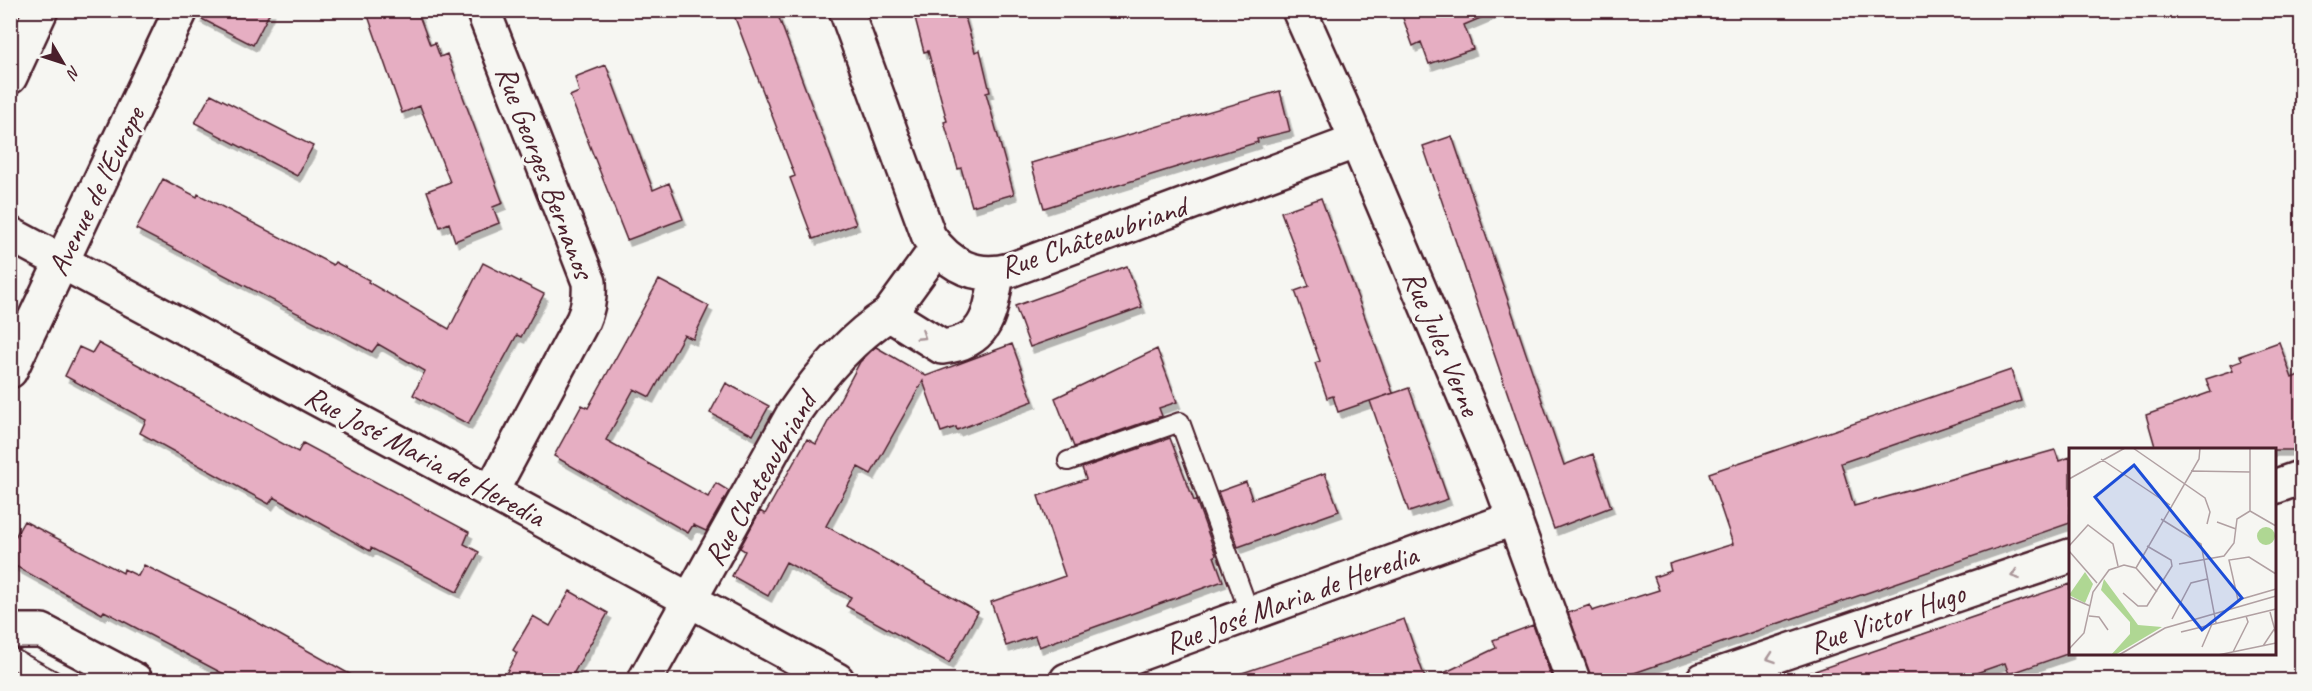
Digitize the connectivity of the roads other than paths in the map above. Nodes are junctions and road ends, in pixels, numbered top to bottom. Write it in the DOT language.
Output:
graph roads {
  1 [pos="41,10"];
  2 [pos="181,10"];
  3 [pos="483,10"];
  4 [pos="846,10"];
  5 [pos="1299,10"];
  6 [pos="10,77"];
  7 [pos="1357,141"];
  8 [pos="10,234"];
  9 [pos="937,248"];
  10 [pos="62,260"];
  11 [pos="997,274"];
  12 [pos="889,314"];
  13 [pos="10,371"];
  14 [pos="1068,461"];
  15 [pos="2301,477"];
  16 [pos="2276,486"];
  17 [pos="491,492"];
  18 [pos="1515,518"];
  19 [pos="2069,556"];
  20 [pos="691,600"];
  21 [pos="1250,614"];
  22 [pos="10,631"];
  23 [pos="10,657"];
  24 [pos="52,681"];
  25 [pos="135,681"];
  26 [pos="645,681"];
  27 [pos="837,681"];
  28 [pos="1067,681"];
  29 [pos="1573,681"];
  30 [pos="1703,681"];
  1 -- 6 [label="street"];
  2 -- 10 [label="street, Avenue de l'Europe"];
  3 -- 17 [label="street, Rue Georges Bernanos"];
  4 -- 9 [label="street, Rue Châteaubriand"];
  5 -- 7 [label="street, Rue Jules Verne"];
  7 -- 11 [label="street, Rue Châteaubriand"];
  7 -- 18 [label="street, Rue Jules Verne"];
  8 -- 10 [label="street, Rue José Maria de Heredia"];
  9 -- 11 [label="street, Rue Châteaubriand"];
  9 -- 12 [label="street, Rue Chateaubriand"];
  10 -- 13 [label="street, Avenue de l'Europe"];
  10 -- 17 [label="street, Rue José Maria de Heredia"];
  12 -- 11 [label="street, one-way"];
  12 -- 20 [label="street, Rue Chateaubriand"];
  14 -- 21 [label="lane"];
  15 -- 16 [label="street"];
  17 -- 20 [label="street, Rue José Maria de Heredia"];
  18 -- 21 [label="street, Rue José Maria de Heredia"];
  18 -- 29 [label="street, Rue Jules Verne"];
  19 -- 30 [label="street, Rue Victor Hugo, one-way"];
  20 -- 26 [label="street, Rue Chateaubriand"];
  20 -- 27 [label="street, Rue José Maria de Heredia"];
  21 -- 28 [label="street, Rue José Maria de Heredia"];
  22 -- 25 [label="street"];
  23 -- 24 [label="lane"];
}
